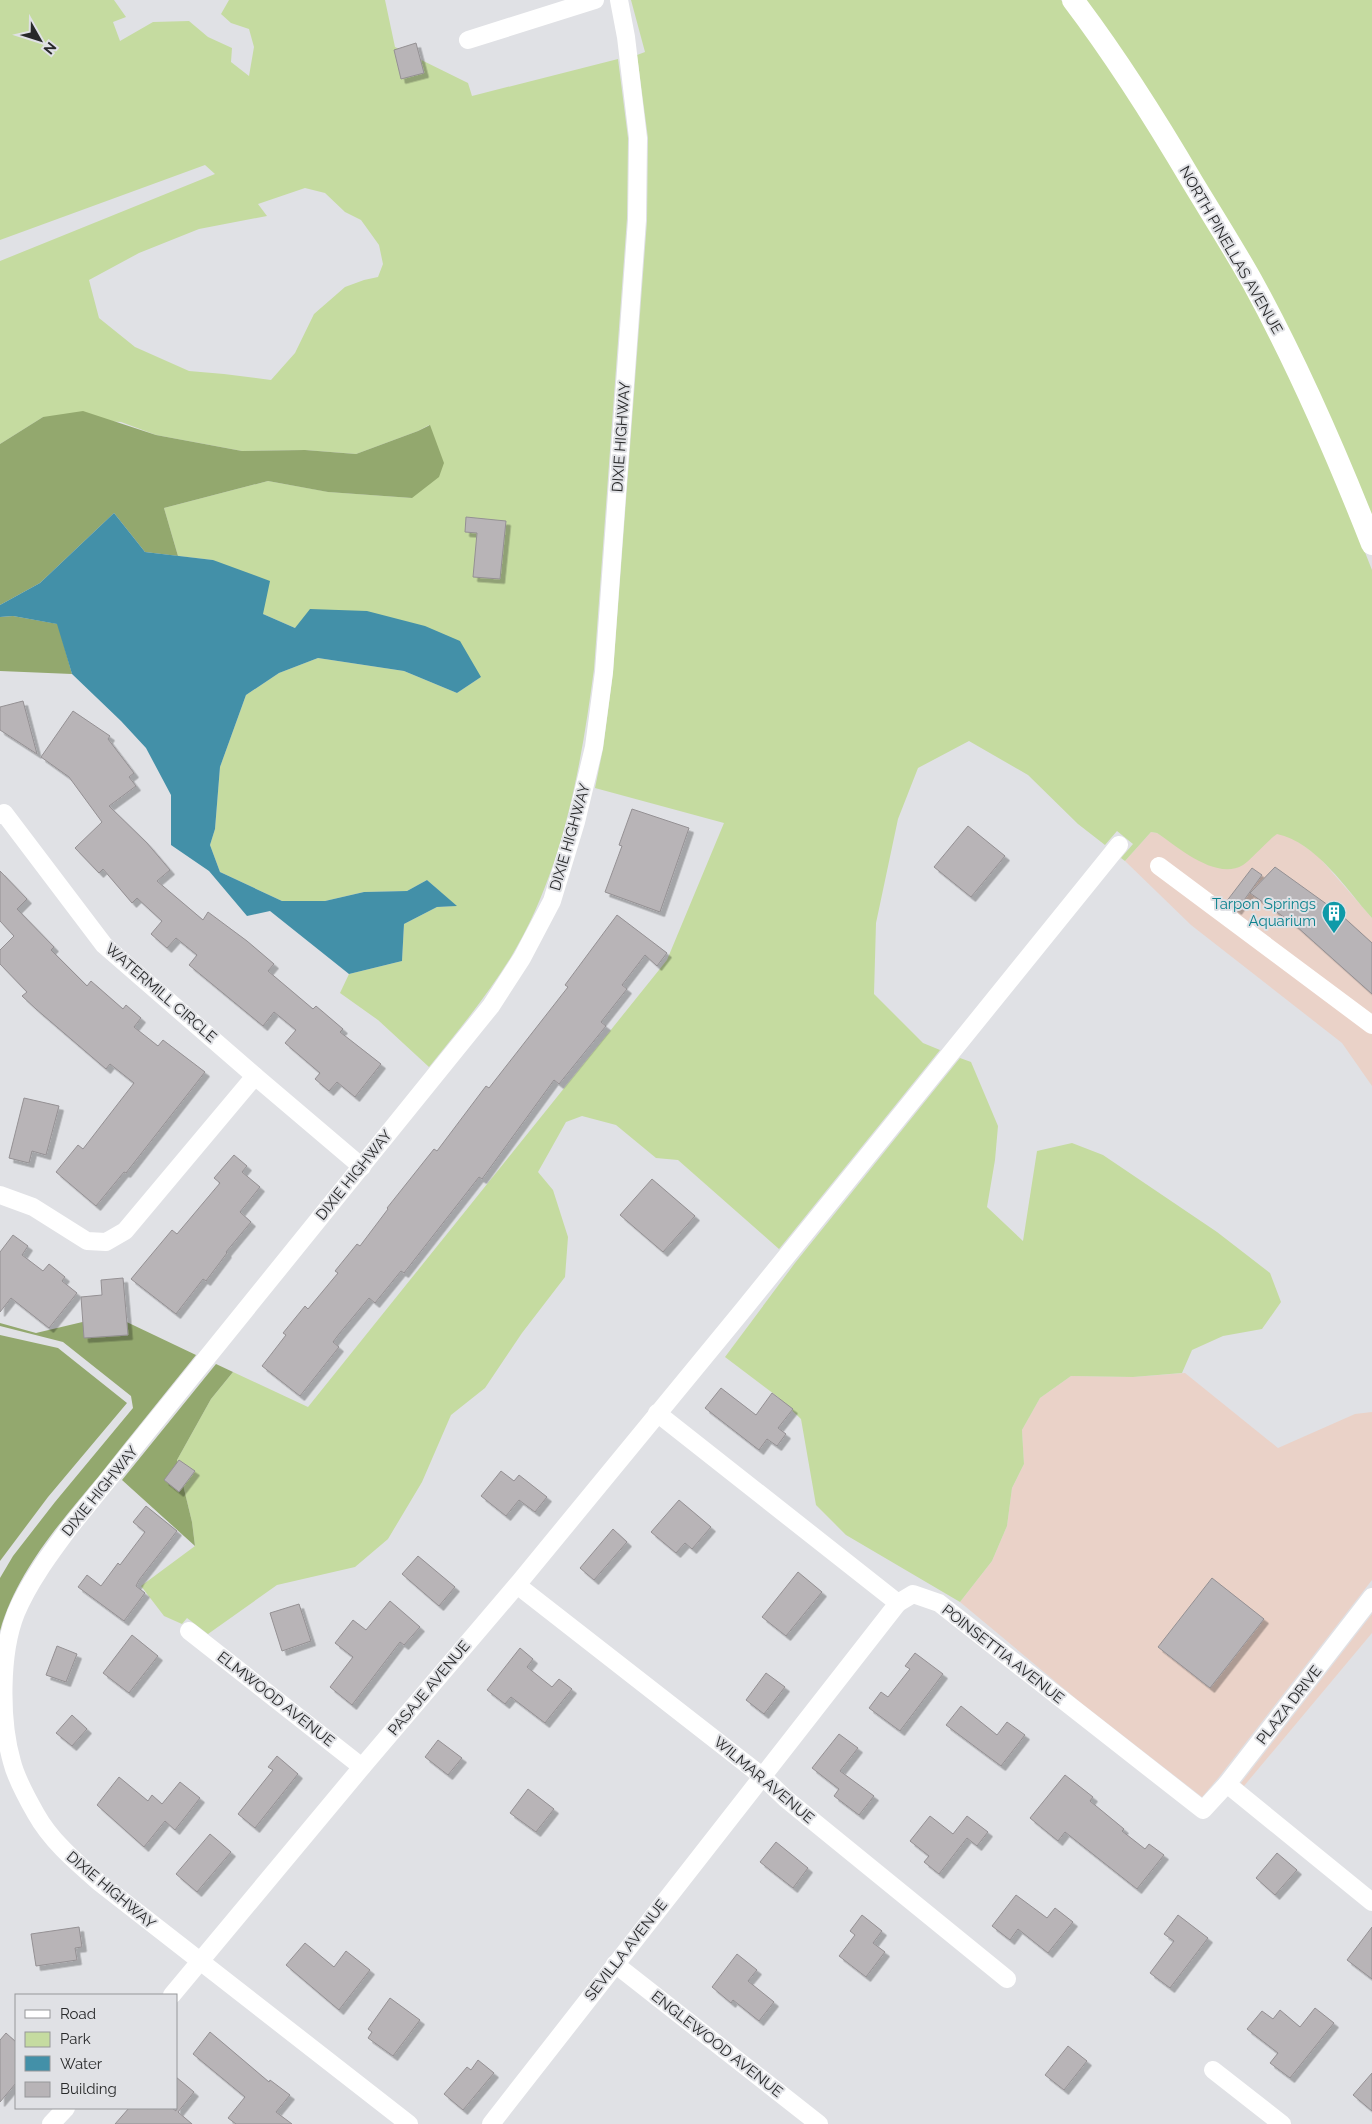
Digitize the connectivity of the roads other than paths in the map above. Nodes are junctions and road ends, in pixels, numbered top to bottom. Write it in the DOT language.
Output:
graph roads {
  1 [pos="595,0"];
  2 [pos="619,0"];
  3 [pos="1073,0"];
  4 [pos="468,40"];
  5 [pos="1372,544"];
  6 [pos="0,815"];
  7 [pos="1119,845"];
  8 [pos="1159,866"];
  9 [pos="1372,1025"];
  10 [pos="255,1076"];
  11 [pos="362,1166"];
  12 [pos="0,1195"];
  13 [pos="657,1413"];
  14 [pos="517,1585"];
  15 [pos="1372,1597"];
  16 [pos="898,1603"];
  17 [pos="189,1632"];
  18 [pos="362,1767"];
  19 [pos="763,1777"];
  20 [pos="1227,1784"];
  21 [pos="1203,1810"];
  22 [pos="1372,1902"];
  23 [pos="201,1962"];
  24 [pos="615,1964"];
  25 [pos="1007,1979"];
  26 [pos="173,1994"];
  27 [pos="1213,2070"];
  28 [pos="65,2109"];
  29 [pos="51,2124"];
  30 [pos="409,2124"];
  31 [pos="491,2124"];
  32 [pos="819,2124"];
  33 [pos="1282,2124"];
  1 -- 4 [label="street"];
  2 -- 11 [label="street, DIXIE HIGHWAY"];
  3 -- 5 [label="main road, NORTH PINELLAS AVENUE"];
  6 -- 10 [label="street, WATERMILL CIRCLE"];
  7 -- 13 [label="street, PASAJE AVENUE"];
  8 -- 9 [label="street"];
  10 -- 11 [label="street, WATERMILL CIRCLE"];
  10 -- 12 [label="street"];
  11 -- 23 [label="street, DIXIE HIGHWAY"];
  13 -- 14 [label="street, PASAJE AVENUE"];
  13 -- 16 [label="street"];
  14 -- 18 [label="street, PASAJE AVENUE"];
  14 -- 19 [label="street, WILMAR AVENUE"];
  15 -- 20 [label="street, PLAZA DRIVE"];
  16 -- 19 [label="street"];
  16 -- 21 [label="street, POINSETTIA AVENUE"];
  17 -- 18 [label="street, ELMWOOD AVENUE"];
  18 -- 23 [label="street, PASAJE AVENUE"];
  19 -- 24 [label="street, SEVILLA AVENUE"];
  19 -- 25 [label="street, WILMAR AVENUE"];
  20 -- 21 [label="street, PLAZA DRIVE"];
  20 -- 22 [label="street"];
  23 -- 26 [label="street, PASAJE AVENUE"];
  23 -- 30 [label="street, DIXIE HIGHWAY"];
  24 -- 31 [label="street, SEVILLA AVENUE"];
  24 -- 32 [label="street, ENGLEWOOD AVENUE"];
  27 -- 33 [label="street"];
  28 -- 29 [label="street"];
}
